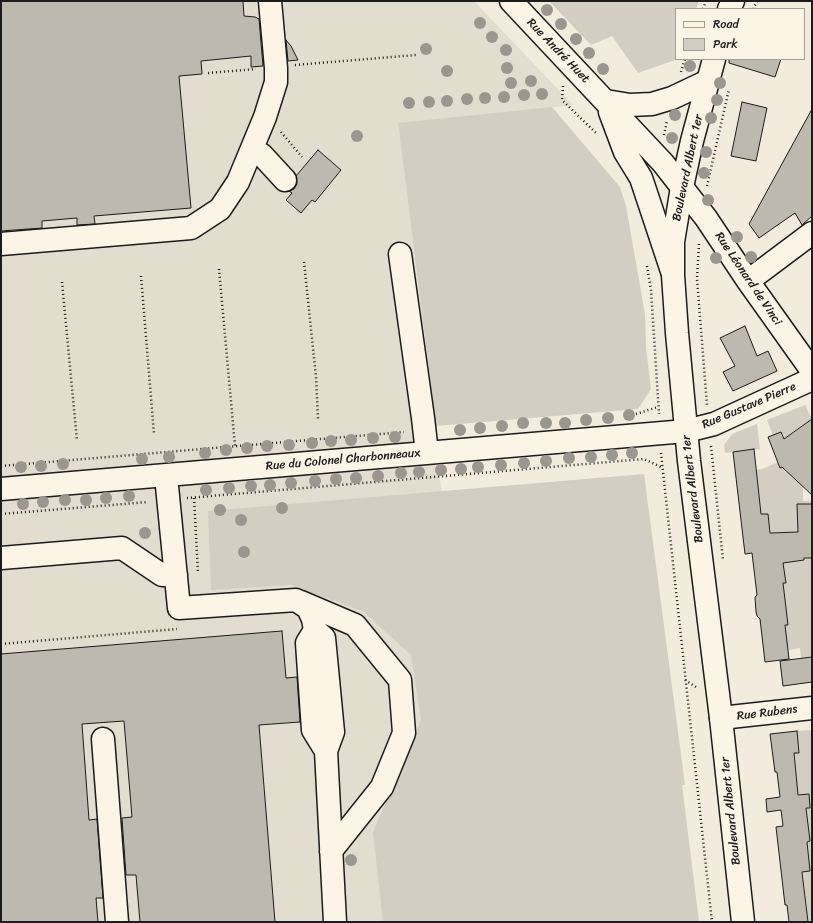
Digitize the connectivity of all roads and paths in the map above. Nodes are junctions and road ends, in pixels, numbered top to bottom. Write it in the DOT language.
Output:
graph roads {
  1 [pos="270,1"];
  2 [pos="510,1"];
  3 [pos="416,55"];
  4 [pos="714,60"];
  5 [pos="276,68"];
  6 [pos="208,73"];
  7 [pos="708,81"];
  8 [pos="730,84"];
  9 [pos="606,101"];
  10 [pos="276,127"];
  11 [pos="252,149"];
  12 [pos="302,157"];
  13 [pos="285,180"];
  14 [pos="682,187"];
  15 [pos="702,212"];
  16 [pos="812,233"];
  17 [pos="700,242"];
  18 [pos="1,244"];
  19 [pos="400,254"];
  20 [pos="304,262"];
  21 [pos="220,269"];
  22 [pos="673,275"];
  23 [pos="141,276"];
  24 [pos="748,281"];
  25 [pos="62,282"];
  26 [pos="812,371"];
  27 [pos="812,378"];
  28 [pos="318,419"];
  29 [pos="708,425"];
  30 [pos="424,430"];
  31 [pos="686,431"];
  32 [pos="154,434"];
  33 [pos="77,441"];
  34 [pos="234,446"];
  35 [pos="427,453"];
  36 [pos="1,466"];
  37 [pos="661,467"];
  38 [pos="237,470"];
  39 [pos="166,476"];
  40 [pos="1,490"];
  41 [pos="194,498"];
  42 [pos="168,500"];
  43 [pos="1,514"];
  44 [pos="1,558"];
  45 [pos="724,566"];
  46 [pos="176,574"];
  47 [pos="198,578"];
  48 [pos="296,600"];
  49 [pos="183,629"];
  50 [pos="1,644"];
  51 [pos="685,680"];
  52 [pos="812,708"];
  53 [pos="722,718"];
  54 [pos="103,739"];
  55 [pos="331,851"];
  56 [pos="117,922"];
  57 [pos="335,922"];
  58 [pos="712,922"];
  59 [pos="743,922"];
  1 -- 5 [label="street"];
  2 -- 9 [label="street, Rue André Huet"];
  3 -- 5 [label="path"];
  4 -- 7 [label="street, Boulevard Albert 1er"];
  5 -- 6 [label="path"];
  5 -- 11 [label="street"];
  7 -- 9 [label="street"];
  7 -- 14 [label="street, Boulevard Albert 1er"];
  8 -- 15 [label="path"];
  9 -- 14 [label="street, Rue André Huet"];
  9 -- 22 [label="street"];
  10 -- 12 [label="path"];
  11 -- 13 [label="street"];
  11 -- 18 [label="street"];
  14 -- 15 [label="street, Rue Léonard de Vinci"];
  14 -- 22 [label="street, Boulevard Albert 1er"];
  15 -- 24 [label="street, Rue Léonard de Vinci"];
  16 -- 24 [label="street"];
  17 -- 29 [label="path"];
  19 -- 30 [label="street"];
  20 -- 28 [label="path"];
  21 -- 34 [label="path"];
  22 -- 31 [label="street, Boulevard Albert 1er"];
  23 -- 32 [label="path"];
  24 -- 26 [label="street, Rue Léonard de Vinci"];
  25 -- 33 [label="path"];
  27 -- 29 [label="street, Rue Gustave Pierre"];
  29 -- 31 [label="street, Rue Gustave Pierre"];
  29 -- 45 [label="path"];
  30 -- 34 [label="path"];
  30 -- 35 [label="street"];
  31 -- 35 [label="street, Rue du Colonel Charbonneaux"];
  31 -- 53 [label="street, Boulevard Albert 1er"];
  34 -- 36 [label="path"];
  34 -- 38 [label="path"];
  35 -- 38 [label="street, Rue du Colonel Charbonneaux"];
  37 -- 41 [label="path"];
  38 -- 39 [label="street, Rue du Colonel Charbonneaux"];
  39 -- 40 [label="street, Rue du Colonel Charbonneaux"];
  39 -- 42 [label="street"];
  41 -- 42 [label="path"];
  41 -- 47 [label="path"];
  42 -- 43 [label="path"];
  42 -- 46 [label="street"];
  44 -- 46 [label="street"];
  46 -- 48 [label="street"];
  48 -- 55 [label="street"];
  48 -- 55 [label="street"];
  49 -- 50 [label="path"];
  51 -- 58 [label="path"];
  52 -- 53 [label="street, Rue Rubens"];
  53 -- 59 [label="street, Boulevard Albert 1er"];
  54 -- 56 [label="street"];
  55 -- 57 [label="street"];
}
